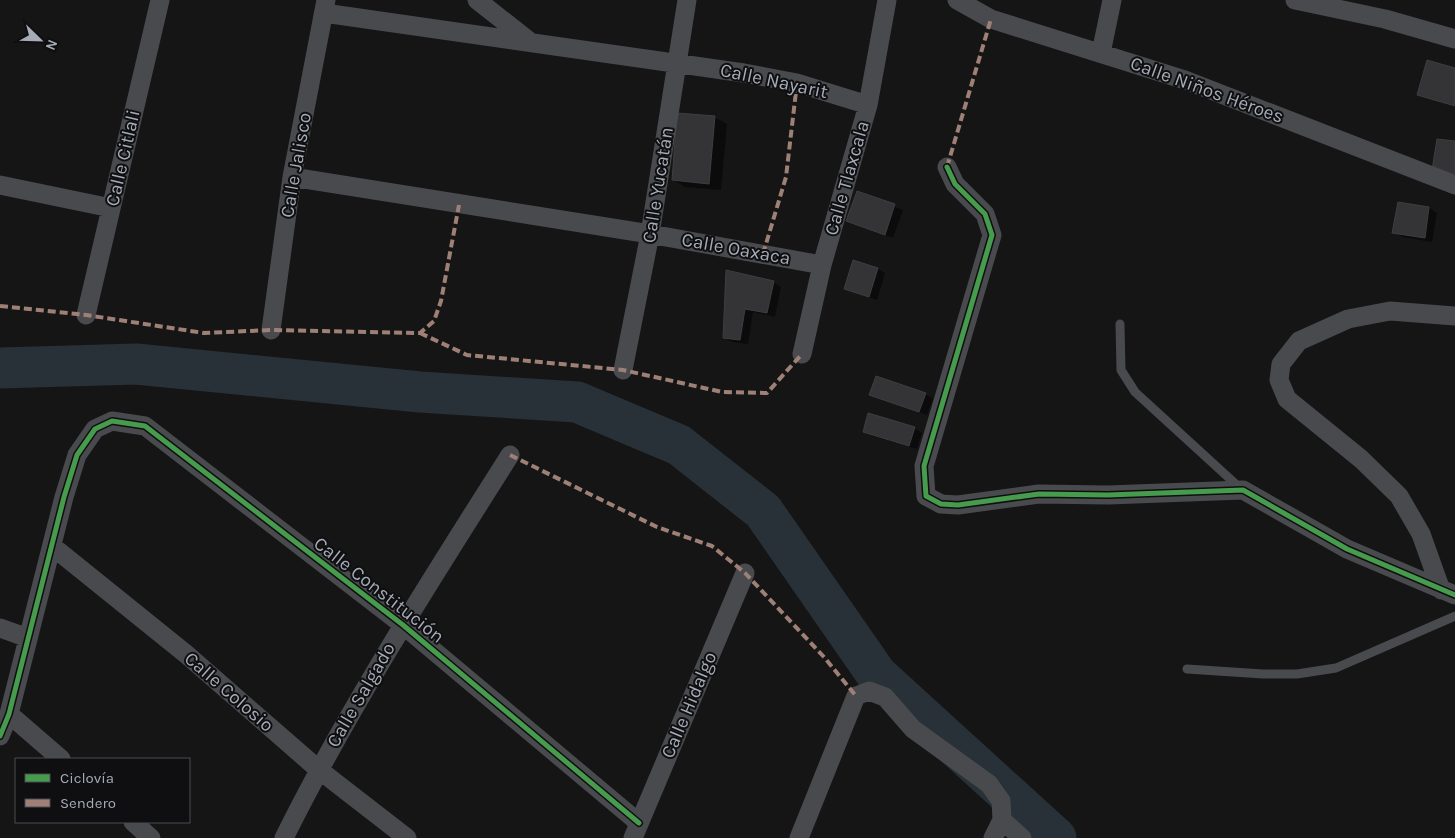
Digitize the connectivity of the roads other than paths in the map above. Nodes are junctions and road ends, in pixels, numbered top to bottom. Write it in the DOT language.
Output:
graph roads {
  1 [pos="160,0"];
  2 [pos="477,0"];
  3 [pos="687,0"];
  4 [pos="887,0"];
  5 [pos="957,0"];
  6 [pos="1112,0"];
  7 [pos="1295,0"];
  8 [pos="325,6"];
  9 [pos="1455,39"];
  10 [pos="531,43"];
  11 [pos="1101,53"];
  12 [pos="678,62"];
  13 [pos="868,105"];
  14 [pos="947,167"];
  15 [pos="292,177"];
  16 [pos="0,185"];
  17 [pos="1455,185"];
  18 [pos="111,208"];
  19 [pos="650,234"];
  20 [pos="822,264"];
  21 [pos="86,315"];
  22 [pos="1455,316"];
  23 [pos="1120,324"];
  24 [pos="271,330"];
  25 [pos="802,354"];
  26 [pos="624,370"];
  27 [pos="510,455"];
  28 [pos="1242,490"];
  29 [pos="52,546"];
  30 [pos="745,573"];
  31 [pos="1448,592"];
  32 [pos="1455,616"];
  33 [pos="403,625"];
  34 [pos="0,628"];
  35 [pos="28,638"];
  36 [pos="1187,669"];
  37 [pos="9,714"];
  38 [pos="0,736"];
  39 [pos="60,758"];
  40 [pos="318,769"];
  41 [pos="1002,820"];
  42 [pos="133,823"];
  43 [pos="636,830"];
  44 [pos="151,838"];
  45 [pos="284,838"];
  46 [pos="407,838"];
  47 [pos="799,838"];
  48 [pos="993,838"];
  49 [pos="1022,838"];
  1 -- 18 [label="street, Calle Citlali"];
  2 -- 10 [label="street"];
  3 -- 12 [label="street, Calle Yucatán"];
  4 -- 13 [label="street, Calle Tlaxcala"];
  5 -- 11 [label="street, Calle Niños Héroes"];
  6 -- 11 [label="street"];
  7 -- 9 [label="street"];
  8 -- 10 [label="street, Calle Nayarit"];
  8 -- 15 [label="street, Calle Jalisco"];
  10 -- 12 [label="street, Calle Nayarit"];
  11 -- 17 [label="street, Calle Niños Héroes"];
  12 -- 13 [label="street, Calle Nayarit"];
  12 -- 19 [label="street, Calle Yucatán"];
  13 -- 20 [label="street, Calle Tlaxcala"];
  14 -- 28 [label="street"];
  15 -- 19 [label="street, Calle Oaxaca"];
  15 -- 24 [label="street, Calle Jalisco"];
  16 -- 18 [label="street"];
  18 -- 21 [label="street, Calle Citlali"];
  19 -- 20 [label="street, Calle Oaxaca"];
  19 -- 26 [label="street, Calle Yucatán"];
  20 -- 25 [label="street, Calle Tlaxcala"];
  22 -- 31 [label="street"];
  23 -- 28 [label="lane"];
  27 -- 33 [label="street, Calle Salgado"];
  28 -- 31 [label="street"];
  29 -- 33 [label="street, Calle Constitución"];
  29 -- 35 [label="street"];
  29 -- 40 [label="street, Calle Colosio"];
  30 -- 43 [label="street, Calle Hidalgo"];
  32 -- 36 [label="lane"];
  33 -- 40 [label="street, Calle Salgado"];
  33 -- 43 [label="street, Calle Constitución"];
  34 -- 35 [label="street"];
  35 -- 37 [label="street"];
  37 -- 38 [label="street"];
  37 -- 39 [label="street"];
  40 -- 45 [label="street, Calle Salgado"];
  40 -- 46 [label="street, Calle Colosio"];
  41 -- 47 [label="street"];
  41 -- 48 [label="street"];
  41 -- 49 [label="street"];
  42 -- 44 [label="street"];
}
